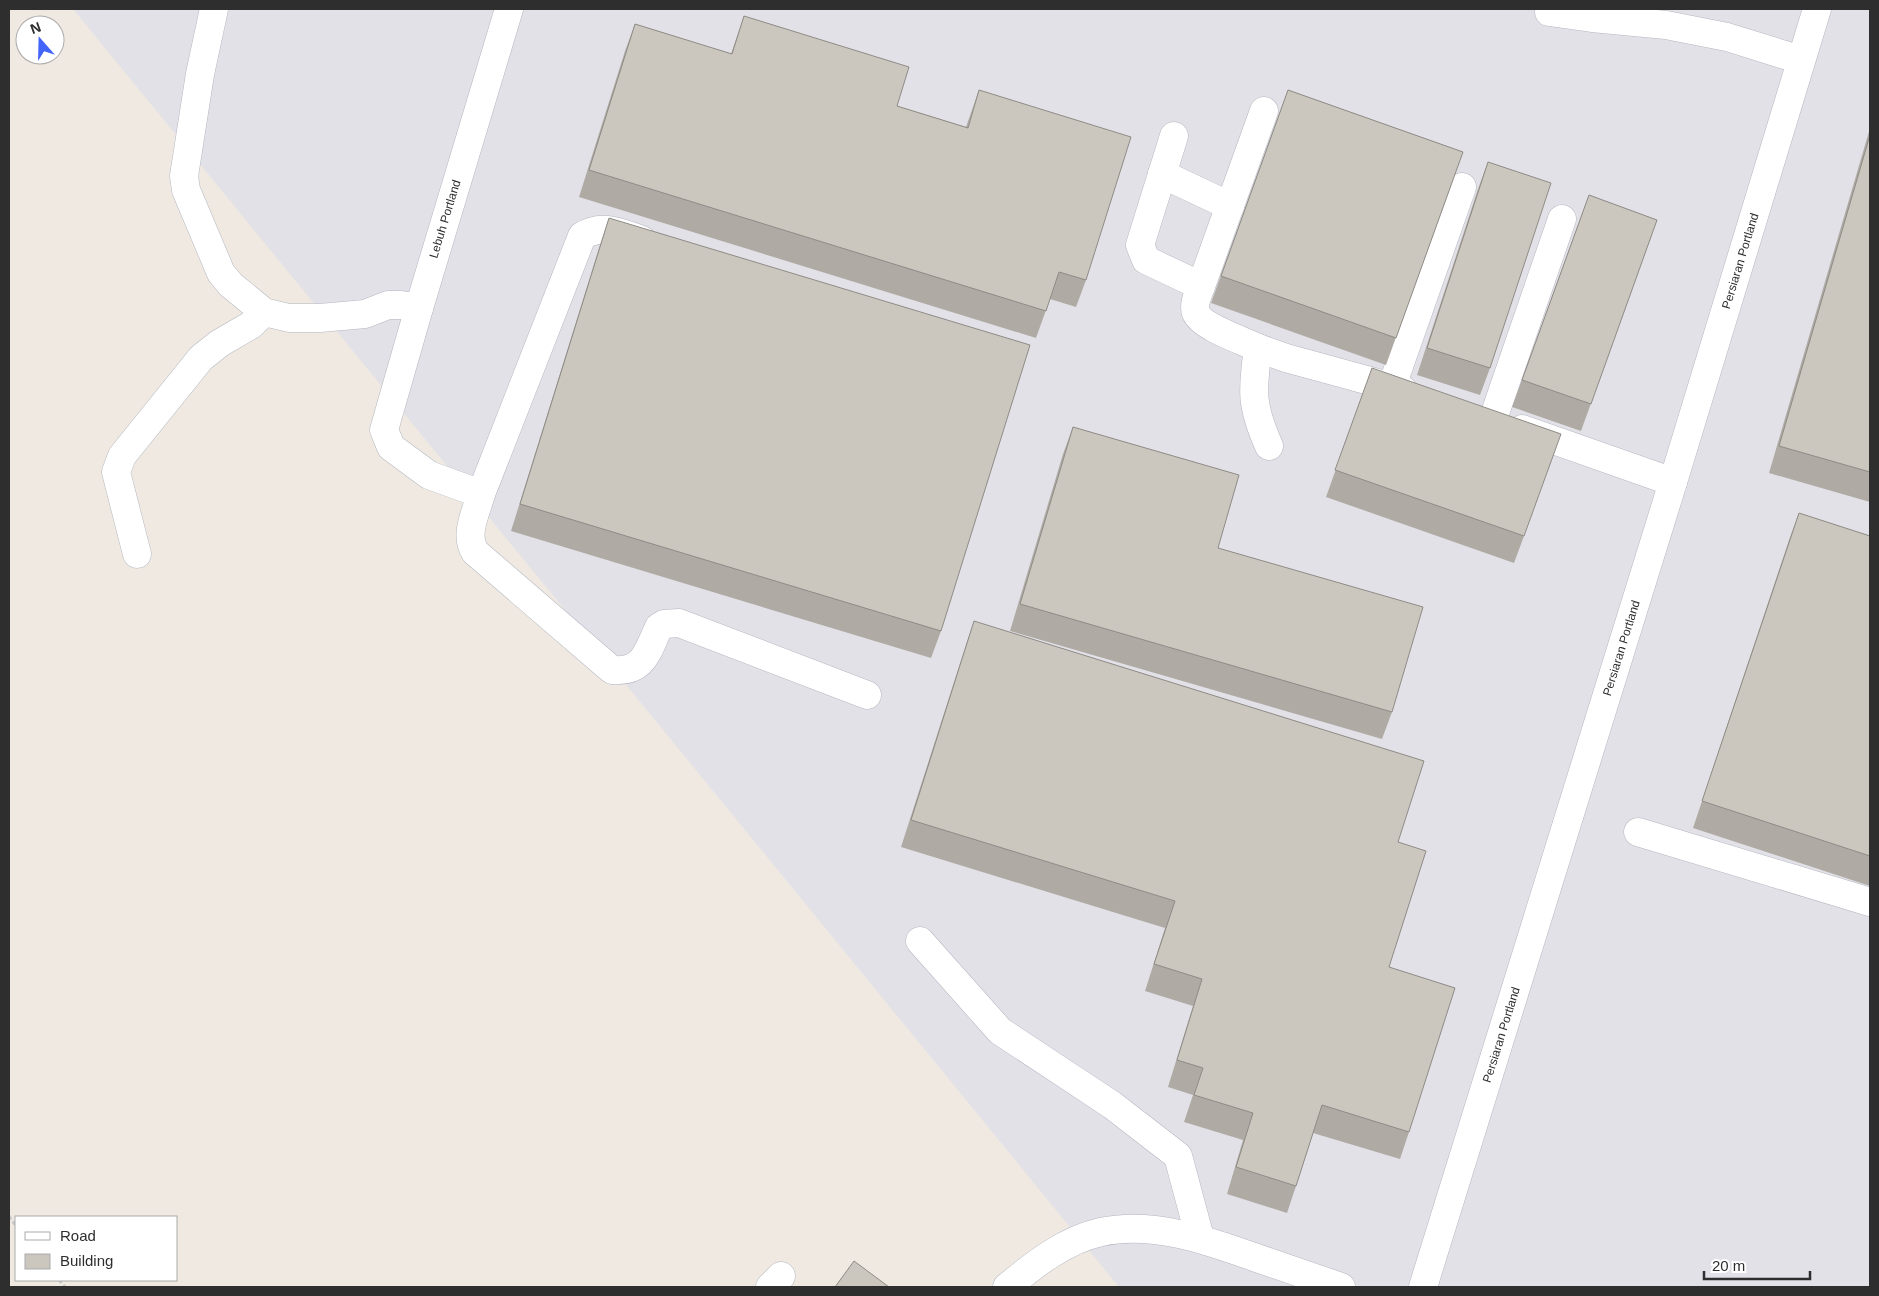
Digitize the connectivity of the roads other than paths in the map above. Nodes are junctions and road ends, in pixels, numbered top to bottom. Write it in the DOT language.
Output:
graph roads {
  1 [pos="214,9"];
  2 [pos="509,9"];
  3 [pos="1817,9"];
  4 [pos="1549,12"];
  5 [pos="1801,60"];
  6 [pos="1264,111"];
  7 [pos="1174,136"];
  8 [pos="1162,174"];
  9 [pos="1462,188"];
  10 [pos="1230,206"];
  11 [pos="1562,219"];
  12 [pos="664,247"];
  13 [pos="1201,286"];
  14 [pos="419,308"];
  15 [pos="264,312"];
  16 [pos="1258,348"];
  17 [pos="1392,386"];
  18 [pos="1429,398"];
  19 [pos="1466,410"];
  20 [pos="1493,419"];
  21 [pos="1269,446"];
  22 [pos="1673,482"];
  23 [pos="481,494"];
  24 [pos="137,554"];
  25 [pos="867,695"];
  26 [pos="1638,832"];
  27 [pos="1870,902"];
  28 [pos="920,942"];
  29 [pos="1200,1238"];
  30 [pos="1007,1287"];
  31 [pos="1341,1287"];
  32 [pos="1423,1287"];
  1 -- 15 [label="street"];
  2 -- 14 [label="street, Lebuh Portland"];
  3 -- 5 [label="street, Persiaran Portland"];
  4 -- 5 [label="street"];
  5 -- 22 [label="street, Persiaran Portland"];
  6 -- 10 [label="street"];
  7 -- 8 [label="street"];
  8 -- 10 [label="street"];
  8 -- 13 [label="street"];
  9 -- 17 [label="street"];
  10 -- 13 [label="street"];
  11 -- 20 [label="street"];
  12 -- 23 [label="street"];
  13 -- 16 [label="street"];
  14 -- 15 [label="street"];
  14 -- 23 [label="street, Lebuh Portland"];
  15 -- 24 [label="street"];
  16 -- 17 [label="street"];
  16 -- 21 [label="street"];
  17 -- 18 [label="street"];
  19 -- 20 [label="street"];
  20 -- 22 [label="street"];
  22 -- 32 [label="street, Persiaran Portland"];
  23 -- 25 [label="street"];
  26 -- 27 [label="street"];
  28 -- 29 [label="street"];
  29 -- 30 [label="street"];
  29 -- 31 [label="street"];
}
